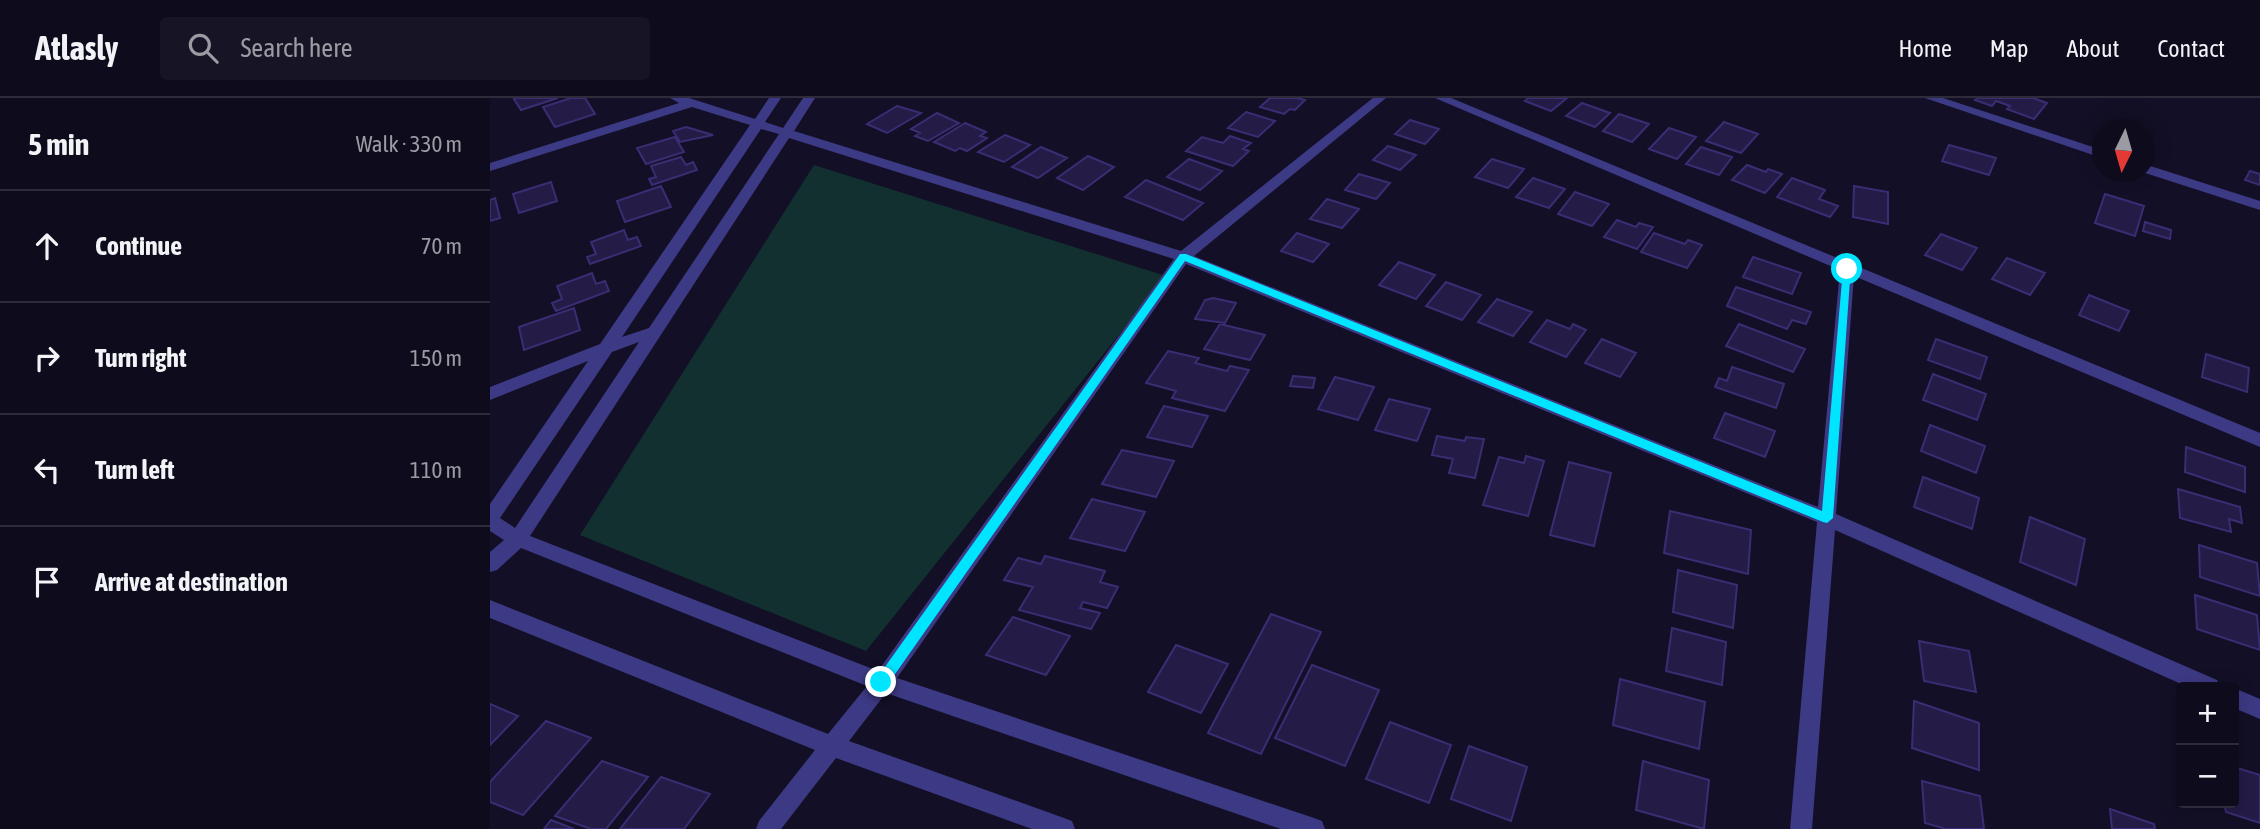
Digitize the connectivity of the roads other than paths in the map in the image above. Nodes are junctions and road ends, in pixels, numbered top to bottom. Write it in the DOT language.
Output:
graph roads {
  1 [pos="676,98"];
  2 [pos="775,98"];
  3 [pos="809,98"];
  4 [pos="1380,98"];
  5 [pos="1441,98"];
  6 [pos="1933,98"];
  7 [pos="692,103"];
  8 [pos="757,123"];
  9 [pos="787,131"];
  10 [pos="2092,151"];
  11 [pos="490,167"];
  12 [pos="2155,172"];
  13 [pos="2260,205"];
  14 [pos="1183,257"];
  15 [pos="1847,269"];
  16 [pos="654,332"];
  17 [pos="605,348"];
  18 [pos="490,394"];
  19 [pos="2260,440"];
  20 [pos="1827,518"];
  21 [pos="490,520"];
  22 [pos="518,539"];
  23 [pos="490,564"];
  24 [pos="490,609"];
  25 [pos="881,682"];
  26 [pos="2199,682"];
  27 [pos="2239,700"];
  28 [pos="2260,709"];
  29 [pos="832,746"];
  30 [pos="766,829"];
  31 [pos="1064,829"];
  32 [pos="1314,829"];
  33 [pos="1801,829"];
  1 -- 7 [label="street"];
  2 -- 8 [label="street"];
  3 -- 9 [label="street"];
  4 -- 14 [label="street"];
  5 -- 15 [label="street"];
  6 -- 10 [label="street"];
  7 -- 8 [label="street"];
  7 -- 11 [label="street"];
  8 -- 9 [label="street"];
  8 -- 17 [label="street"];
  9 -- 14 [label="street"];
  9 -- 16 [label="street"];
  12 -- 13 [label="street"];
  14 -- 20 [label="street"];
  14 -- 25 [label="street"];
  15 -- 19 [label="street"];
  15 -- 20 [label="street"];
  16 -- 17 [label="street"];
  16 -- 22 [label="street"];
  17 -- 18 [label="street"];
  17 -- 21 [label="street"];
  20 -- 26 [label="street"];
  20 -- 33 [label="street"];
  21 -- 22 [label="street"];
  22 -- 23 [label="street"];
  22 -- 25 [label="street"];
  24 -- 29 [label="street"];
  25 -- 29 [label="street"];
  25 -- 32 [label="street"];
  27 -- 28 [label="street"];
  29 -- 30 [label="street"];
  29 -- 31 [label="street"];
}
